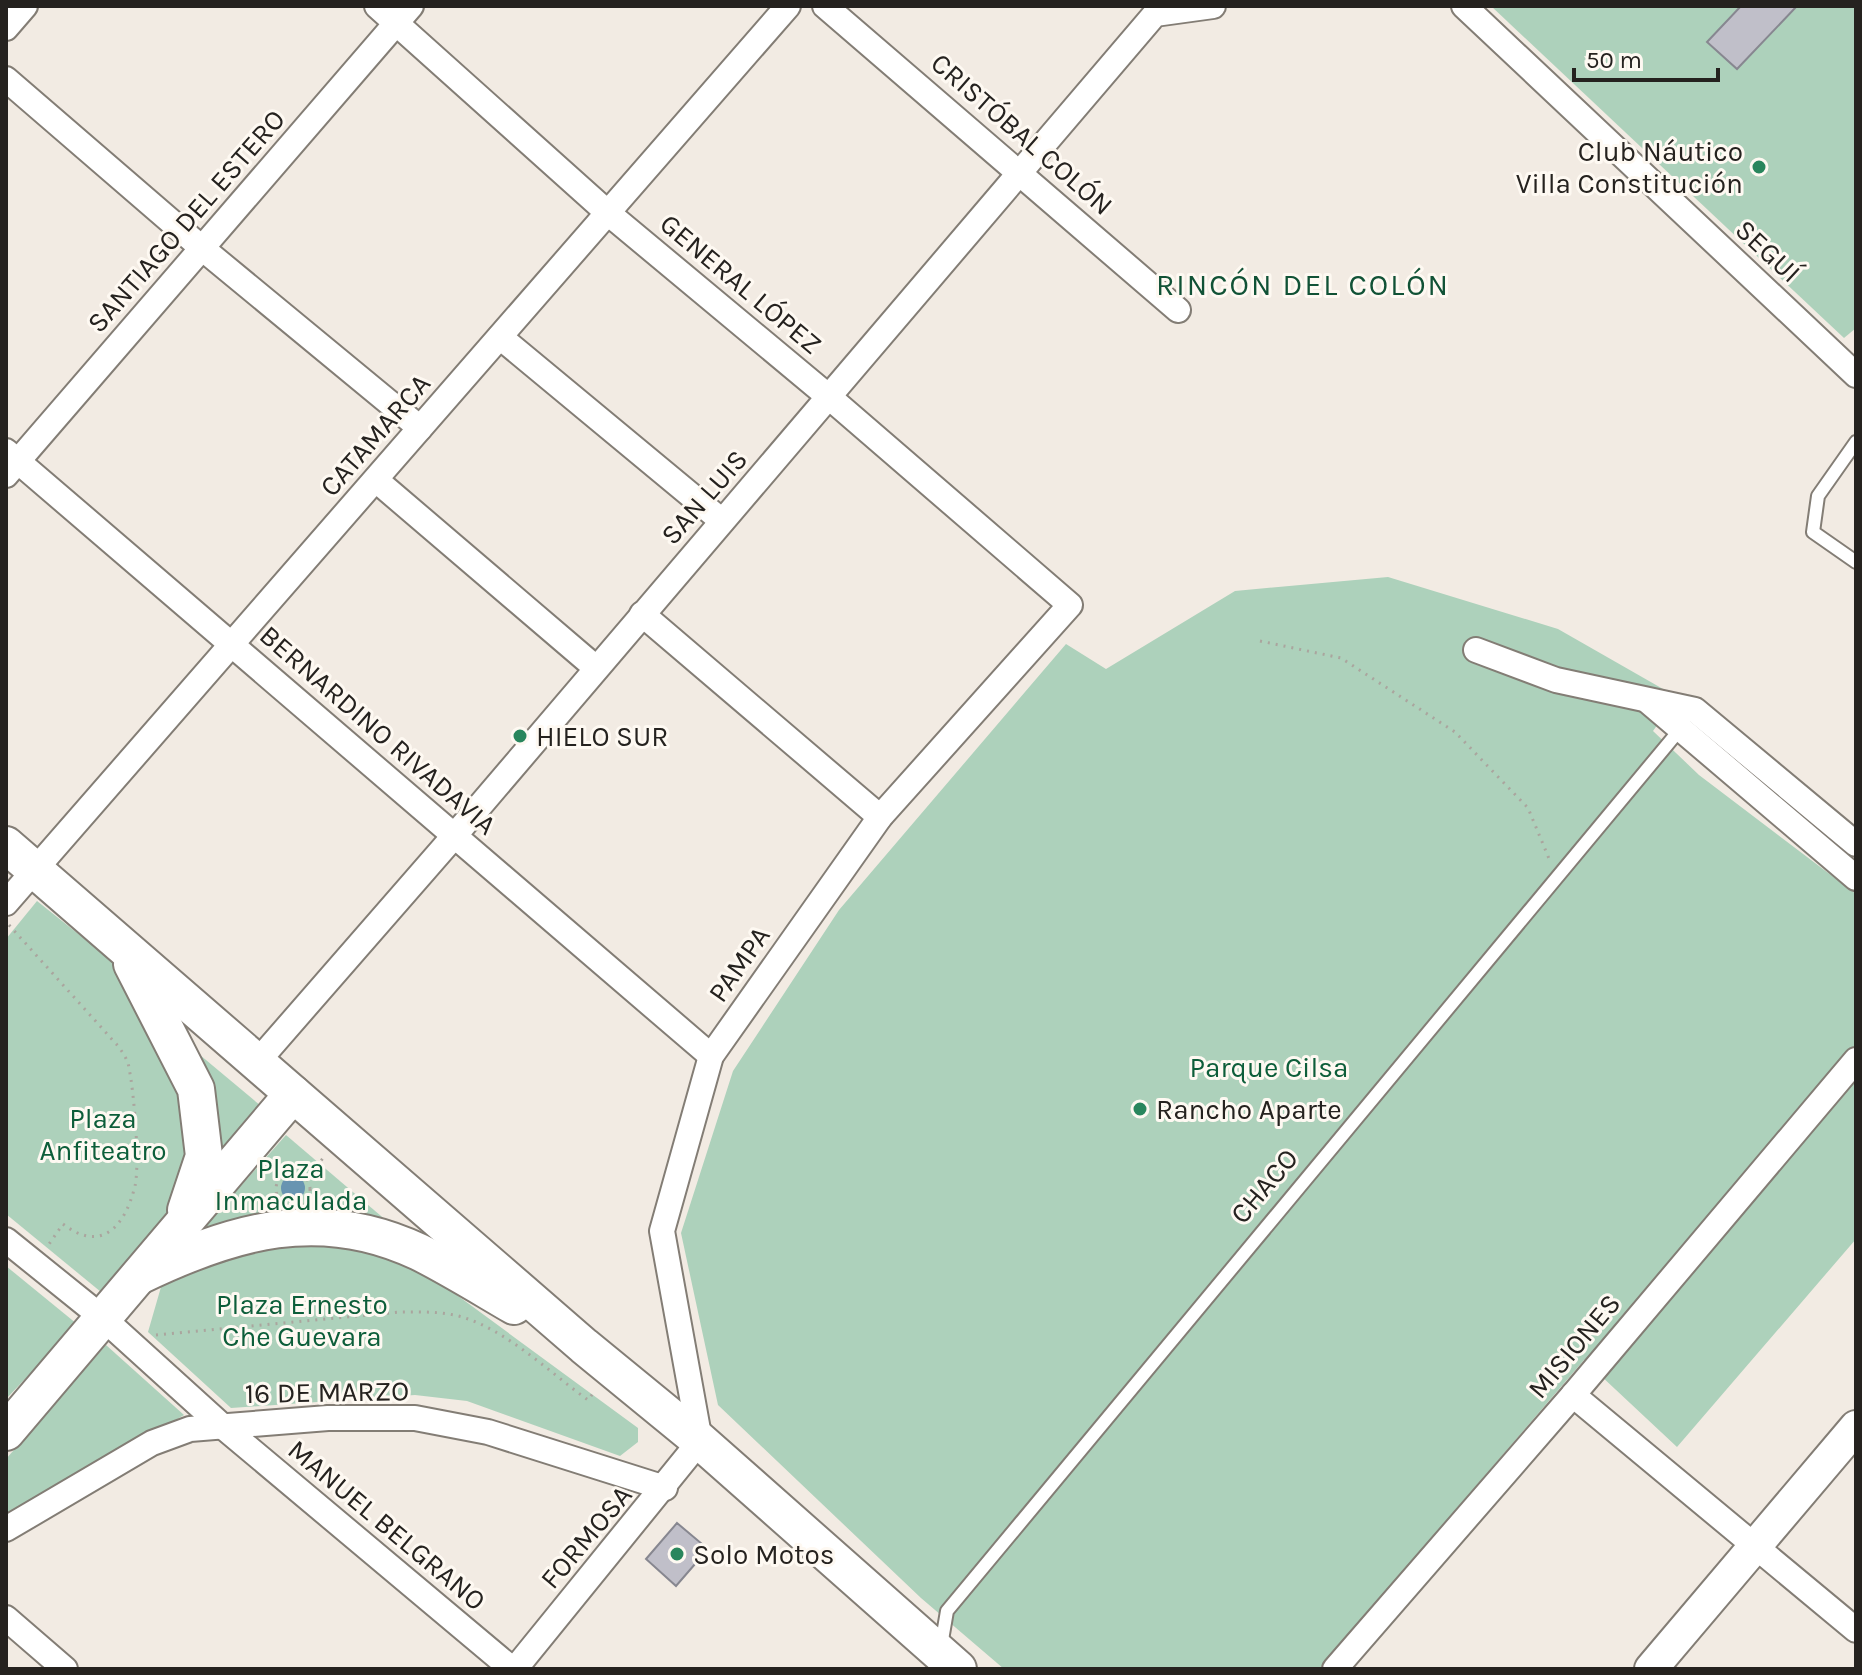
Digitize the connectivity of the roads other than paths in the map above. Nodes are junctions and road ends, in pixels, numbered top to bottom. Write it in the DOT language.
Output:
graph roads {
  1 [pos="25,6"];
  2 [pos="377,6"];
  3 [pos="788,6"];
  4 [pos="825,6"];
  5 [pos="1213,6"];
  6 [pos="1464,6"];
  7 [pos="404,14"];
  8 [pos="6,28"];
  9 [pos="6,79"];
  10 [pos="1020,170"];
  11 [pos="608,213"];
  12 [pos="203,249"];
  13 [pos="1178,310"];
  14 [pos="500,337"];
  15 [pos="1856,375"];
  16 [pos="829,397"];
  17 [pos="420,428"];
  18 [pos="1856,442"];
  19 [pos="10,462"];
  20 [pos="376,480"];
  21 [pos="722,521"];
  22 [pos="1856,562"];
  23 [pos="1070,605"];
  24 [pos="642,614"];
  25 [pos="233,646"];
  26 [pos="1476,650"];
  27 [pos="596,668"];
  28 [pos="1688,719"];
  29 [pos="880,817"];
  30 [pos="455,835"];
  31 [pos="1856,844"];
  32 [pos="6,845"];
  33 [pos="34,869"];
  34 [pos="1856,878"];
  35 [pos="6,903"];
  36 [pos="120,941"];
  37 [pos="711,1056"];
  38 [pos="1856,1060"];
  39 [pos="258,1061"];
  40 [pos="293,1094"];
  41 [pos="179,1228"];
  42 [pos="6,1240"];
  43 [pos="139,1276"];
  44 [pos="114,1329"];
  45 [pos="584,1346"];
  46 [pos="1573,1395"];
  47 [pos="221,1425"];
  48 [pos="1856,1427"];
  49 [pos="6,1432"];
  50 [pos="700,1441"];
  51 [pos="665,1488"];
  52 [pos="6,1529"];
  53 [pos="1755,1545"];
  54 [pos="6,1618"];
  55 [pos="1856,1630"];
  56 [pos="941,1664"];
  57 [pos="65,1669"];
  58 [pos="513,1669"];
  59 [pos="1335,1669"];
  60 [pos="1651,1669"];
  1 -- 8 [label="street"];
  2 -- 7 [label="street, GENERAL LÓPEZ"];
  3 -- 11 [label="street, CATAMARCA"];
  4 -- 10 [label="street, CRISTÓBAL COLÓN"];
  5 -- 10 [label="street, SAN LUIS"];
  6 -- 15 [label="street, SEGUÍ"];
  7 -- 11 [label="street, GENERAL LÓPEZ"];
  7 -- 12 [label="street, SANTIAGO DEL ESTERO"];
  9 -- 12 [label="street"];
  10 -- 13 [label="street, CRISTÓBAL COLÓN"];
  10 -- 16 [label="street, SAN LUIS"];
  11 -- 14 [label="street, CATAMARCA"];
  11 -- 16 [label="street, GENERAL LÓPEZ"];
  12 -- 17 [label="street"];
  12 -- 19 [label="street, SANTIAGO DEL ESTERO"];
  14 -- 17 [label="street, CATAMARCA"];
  14 -- 21 [label="street"];
  16 -- 21 [label="street, SAN LUIS"];
  16 -- 23 [label="street, GENERAL LÓPEZ"];
  17 -- 20 [label="street, CATAMARCA"];
  18 -- 22 [label="lane"];
  19 -- 25 [label="street, BERNARDINO RIVADAVIA"];
  20 -- 25 [label="street, CATAMARCA"];
  20 -- 27 [label="street"];
  21 -- 24 [label="street, SAN LUIS"];
  23 -- 29 [label="street, PAMPA"];
  24 -- 27 [label="street, SAN LUIS"];
  24 -- 29 [label="street"];
  25 -- 30 [label="street, BERNARDINO RIVADAVIA"];
  25 -- 33 [label="street, CATAMARCA"];
  26 -- 28 [label="street"];
  27 -- 30 [label="street, SAN LUIS"];
  28 -- 31 [label="street"];
  28 -- 34 [label="street"];
  28 -- 56 [label="lane, CHACO"];
  29 -- 37 [label="street, PAMPA"];
  30 -- 37 [label="street, BERNARDINO RIVADAVIA"];
  30 -- 39 [label="street, SAN LUIS"];
  32 -- 33 [label="main road"];
  33 -- 35 [label="street, CATAMARCA"];
  33 -- 36 [label="main road"];
  36 -- 39 [label="main road"];
  36 -- 41 [label="main road"];
  37 -- 50 [label="street, PAMPA"];
  38 -- 46 [label="street, MISIONES"];
  39 -- 40 [label="main road"];
  40 -- 41 [label="main road"];
  40 -- 45 [label="main road"];
  41 -- 43 [label="main road"];
  42 -- 44 [label="street, MANUEL BELGRANO"];
  43 -- 44 [label="main road"];
  43 -- 45 [label="main road"];
  44 -- 47 [label="street, MANUEL BELGRANO"];
  44 -- 49 [label="main road"];
  45 -- 50 [label="main road"];
  46 -- 53 [label="street"];
  46 -- 59 [label="street, MISIONES"];
  47 -- 51 [label="street, 16 DE MARZO"];
  47 -- 52 [label="street, 16 DE MARZO"];
  47 -- 58 [label="street, MANUEL BELGRANO"];
  48 -- 53 [label="main road"];
  50 -- 51 [label="street, FORMOSA"];
  50 -- 56 [label="main road"];
  51 -- 58 [label="street, FORMOSA"];
  53 -- 55 [label="street"];
  53 -- 60 [label="main road"];
  54 -- 57 [label="street"];
}
